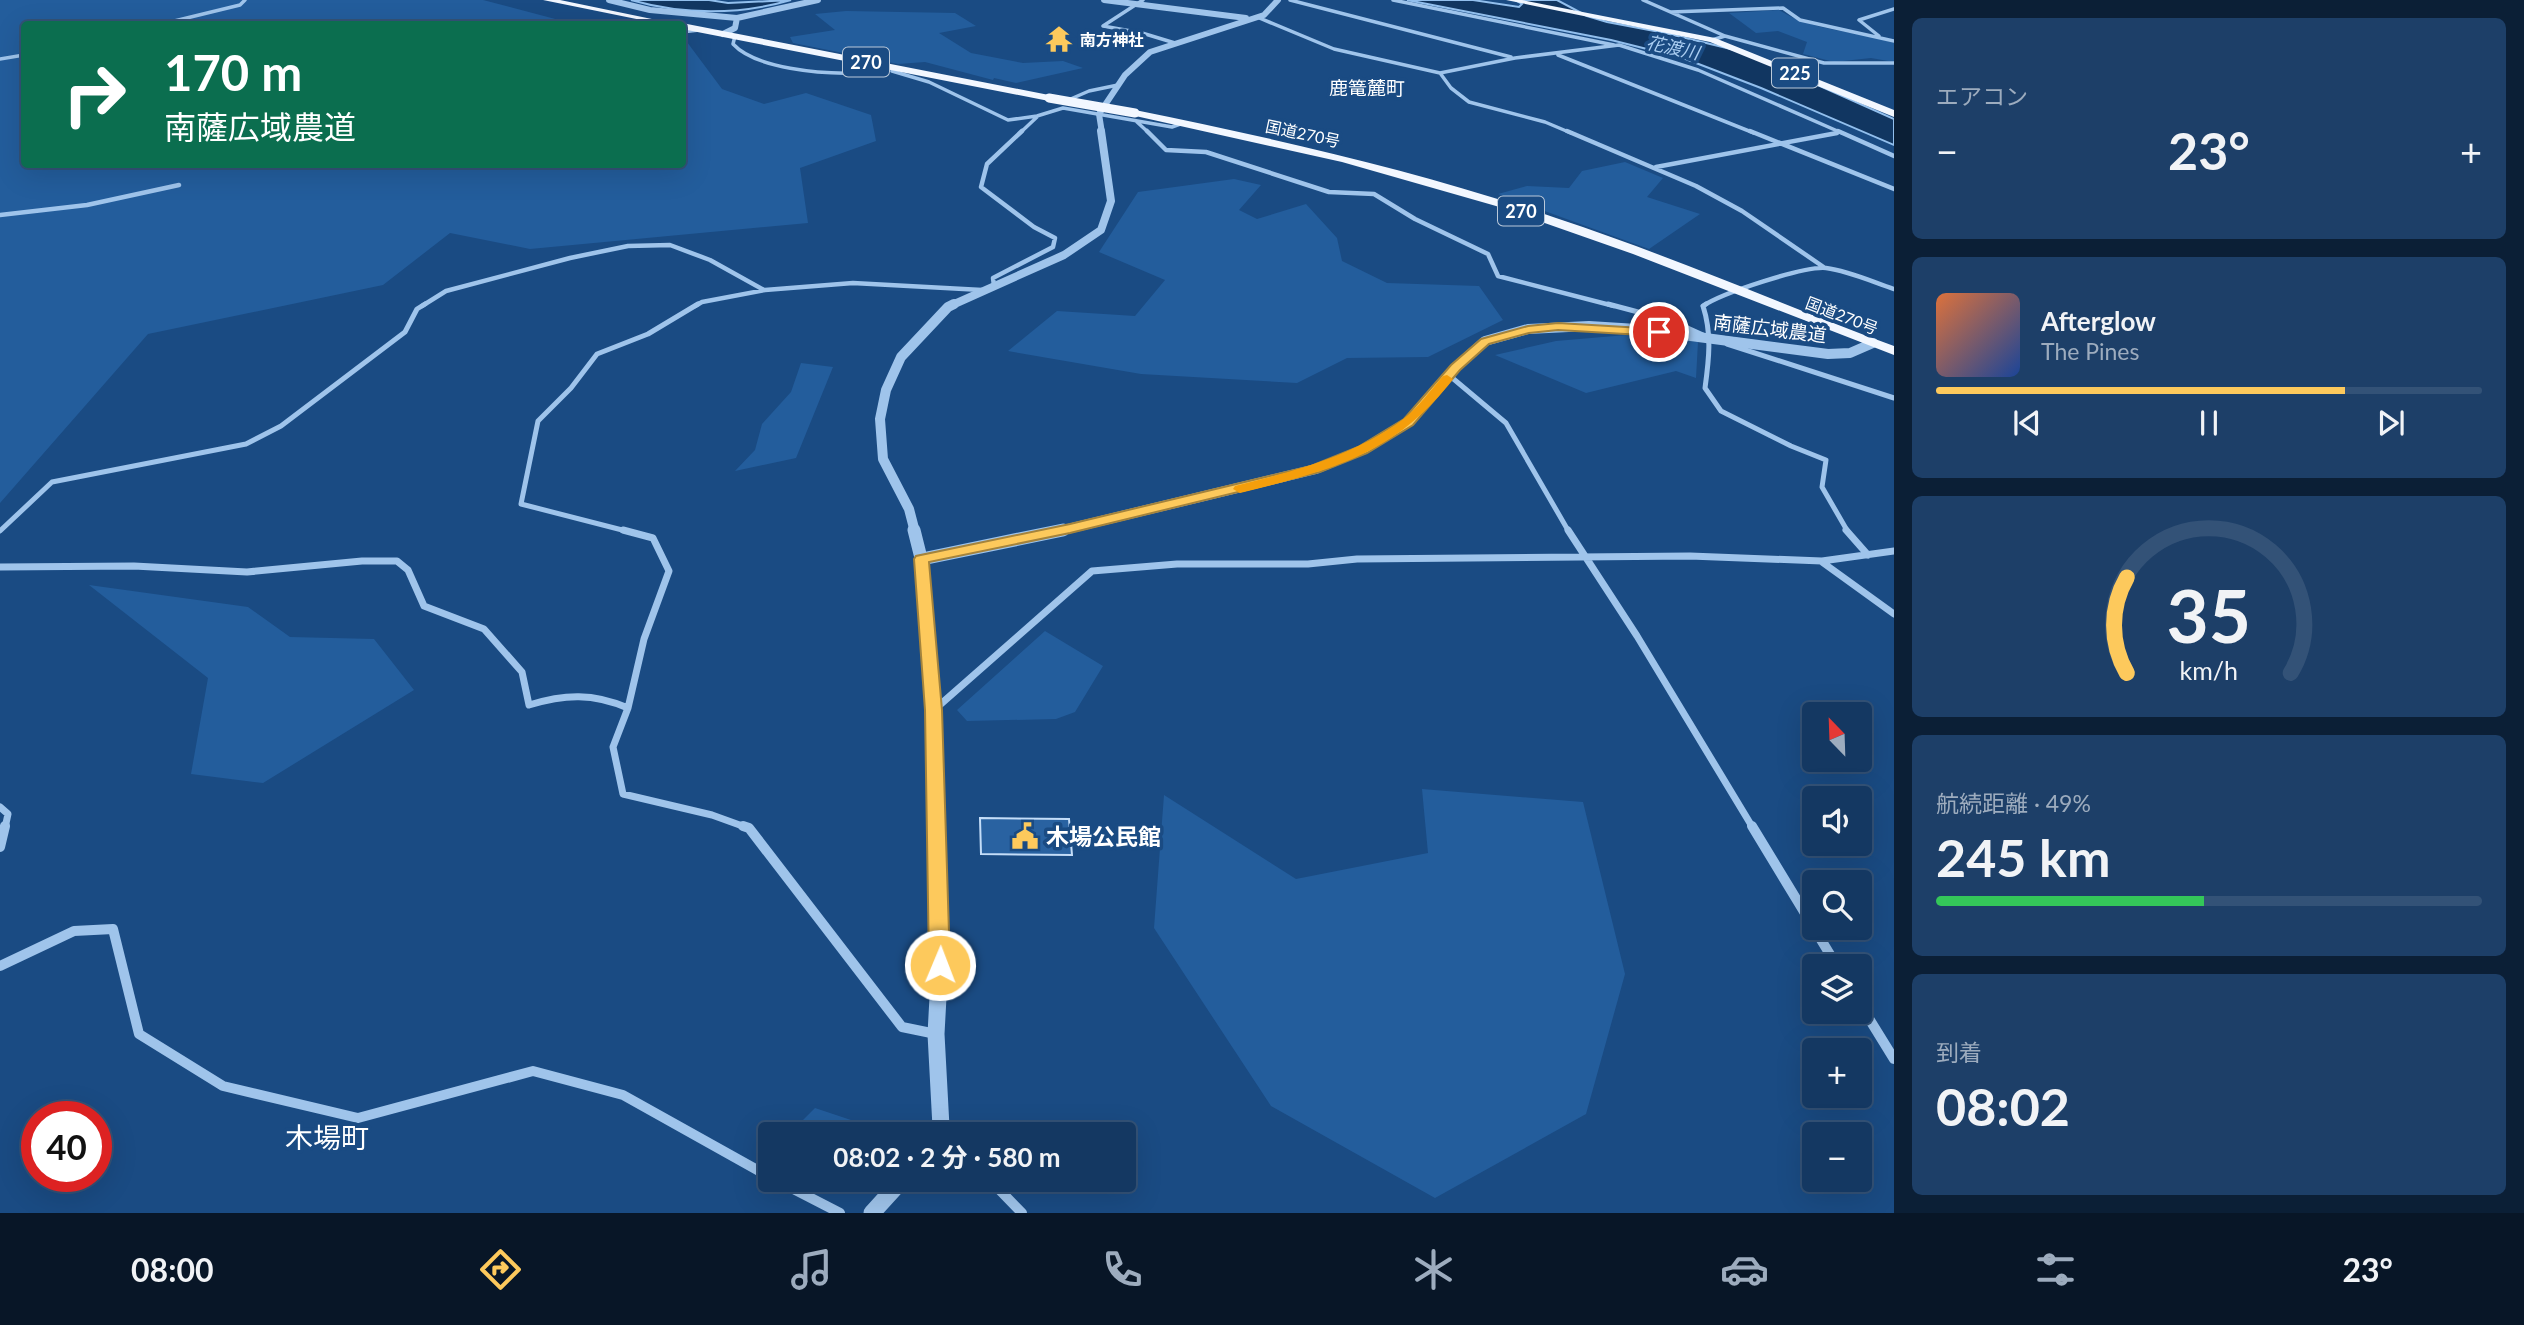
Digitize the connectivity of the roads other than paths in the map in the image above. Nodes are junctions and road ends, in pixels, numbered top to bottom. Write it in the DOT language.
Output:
graph roads {
  1 [pos="246,0"];
  2 [pos="547,0"];
  3 [pos="610,0"];
  4 [pos="816,0"];
  5 [pos="1104,0"];
  6 [pos="1143,0"];
  7 [pos="1278,0"];
  8 [pos="1290,0"];
  9 [pos="1393,0"];
  10 [pos="1511,0"];
  11 [pos="1643,0"];
  12 [pos="1777,2"];
  13 [pos="1137,5"];
  14 [pos="1783,9"];
  15 [pos="1894,9"];
  16 [pos="1671,12"];
  17 [pos="1596,15"];
  18 [pos="1257,17"];
  19 [pos="737,18"];
  20 [pos="174,21"];
  21 [pos="656,21"];
  22 [pos="686,27"];
  23 [pos="1663,28"];
  24 [pos="701,30"];
  25 [pos="686,32"];
  26 [pos="723,34"];
  27 [pos="734,36"];
  28 [pos="1725,36"];
  29 [pos="1880,36"];
  30 [pos="1712,40"];
  31 [pos="1894,41"];
  32 [pos="1175,43"];
  33 [pos="1619,46"];
  34 [pos="1557,54"];
  35 [pos="21,56"];
  36 [pos="1515,58"];
  37 [pos="0,59"];
  38 [pos="1894,63"];
  39 [pos="891,67"];
  40 [pos="1440,73"];
  41 [pos="1118,85"];
  42 [pos="1058,108"];
  43 [pos="1099,114"];
  44 [pos="1894,114"];
  45 [pos="1037,116"];
  46 [pos="1136,118"];
  47 [pos="1837,133"];
  48 [pos="1779,143"];
  49 [pos="1894,156"];
  50 [pos="1656,167"];
  51 [pos="179,185"];
  52 [pos="1894,189"];
  53 [pos="0,215"];
  54 [pos="1825,268"];
  55 [pos="988,288"];
  56 [pos="1894,289"];
  57 [pos="765,290"];
  58 [pos="1740,291"];
  59 [pos="1712,339"];
  60 [pos="1873,343"];
  61 [pos="1894,351"];
  62 [pos="1450,376"];
  63 [pos="1894,398"];
  64 [pos="0,531"];
  65 [pos="1894,551"];
  66 [pos="1868,555"];
  67 [pos="1584,558"];
  68 [pos="922,559"];
  69 [pos="1822,561"];
  70 [pos="0,567"];
  71 [pos="1894,614"];
  72 [pos="628,708"];
  73 [pos="933,710"];
  74 [pos="0,807"];
  75 [pos="0,847"];
  76 [pos="1830,954"];
  77 [pos="0,966"];
  78 [pos="1872,1023"];
  79 [pos="936,1034"];
  80 [pos="1894,1059"];
  81 [pos="941,1122"];
  82 [pos="758,1170"];
  83 [pos="799,1192"];
  84 [pos="891,1192"];
  85 [pos="1002,1192"];
  86 [pos="840,1213"];
  87 [pos="872,1213"];
  88 [pos="1022,1213"];
  1 -- 20 [label="street"];
  2 -- 21 [label="highway"];
  3 -- 19 [label="street"];
  4 -- 19 [label="street"];
  5 -- 13 [label="street"];
  6 -- 13 [label="street"];
  7 -- 18 [label="street"];
  8 -- 36 [label="street"];
  9 -- 33 [label="street"];
  10 -- 17 [label="highway, 225"];
  11 -- 16 [label="street"];
  12 -- 14 [label="street"];
  13 -- 18 [label="street"];
  13 -- 32 [label="street"];
  14 -- 16 [label="street"];
  14 -- 29 [label="street"];
  15 -- 29 [label="street"];
  16 -- 28 [label="street"];
  17 -- 23 [label="highway, 225"];
  18 -- 32 [label="street"];
  18 -- 40 [label="street"];
  19 -- 26 [label="street"];
  22 -- 24 [label="highway, 国道270号 / 270"];
  23 -- 30 [label="highway, 225"];
  24 -- 25 [label="street"];
  24 -- 26 [label="highway, 国道270号 / 270"];
  26 -- 27 [label="highway, 国道270号 / 270"];
  27 -- 39 [label="highway, 国道270号 / 270"];
  27 -- 39 [label="street"];
  28 -- 30 [label="street"];
  28 -- 38 [label="street"];
  29 -- 31 [label="street"];
  30 -- 44 [label="highway, 225"];
  32 -- 41 [label="street"];
  33 -- 34 [label="street"];
  33 -- 47 [label="street"];
  34 -- 36 [label="street"];
  34 -- 48 [label="street"];
  35 -- 37 [label="street"];
  36 -- 40 [label="street"];
  39 -- 45 [label="street"];
  39 -- 46 [label="highway, 国道270号 / 270, bridge"];
  40 -- 50 [label="street"];
  41 -- 42 [label="street"];
  41 -- 43 [label="street"];
  42 -- 43 [label="street"];
  42 -- 45 [label="street"];
  43 -- 46 [label="street"];
  43 -- 55 [label="street"];
  45 -- 55 [label="street"];
  46 -- 58 [label="highway, 国道270号 / 270"];
  46 -- 59 [label="street"];
  47 -- 48 [label="street"];
  47 -- 49 [label="street"];
  48 -- 50 [label="street"];
  48 -- 52 [label="street"];
  50 -- 54 [label="street"];
  51 -- 53 [label="street"];
  54 -- 56 [label="street"];
  54 -- 58 [label="street"];
  55 -- 57 [label="street"];
  55 -- 68 [label="street"];
  57 -- 64 [label="street"];
  57 -- 72 [label="street"];
  58 -- 59 [label="street"];
  58 -- 60 [label="highway, 国道270号 / 270"];
  59 -- 60 [label="street, 南薩広域農道"];
  59 -- 62 [label="street, 南薩広域農道"];
  59 -- 63 [label="street"];
  59 -- 66 [label="street"];
  60 -- 61 [label="highway, 国道270号 / 270"];
  62 -- 67 [label="street"];
  62 -- 68 [label="street, 南薩広域農道"];
  65 -- 66 [label="street"];
  66 -- 69 [label="street"];
  67 -- 69 [label="street"];
  67 -- 73 [label="street"];
  67 -- 76 [label="street"];
  68 -- 73 [label="street"];
  69 -- 71 [label="street"];
  70 -- 72 [label="street"];
  72 -- 79 [label="street"];
  73 -- 79 [label="street"];
  74 -- 75 [label="street"];
  77 -- 82 [label="street"];
  78 -- 80 [label="street"];
  79 -- 81 [label="street"];
  83 -- 86 [label="street"];
  84 -- 87 [label="street"];
  85 -- 88 [label="street"];
}
